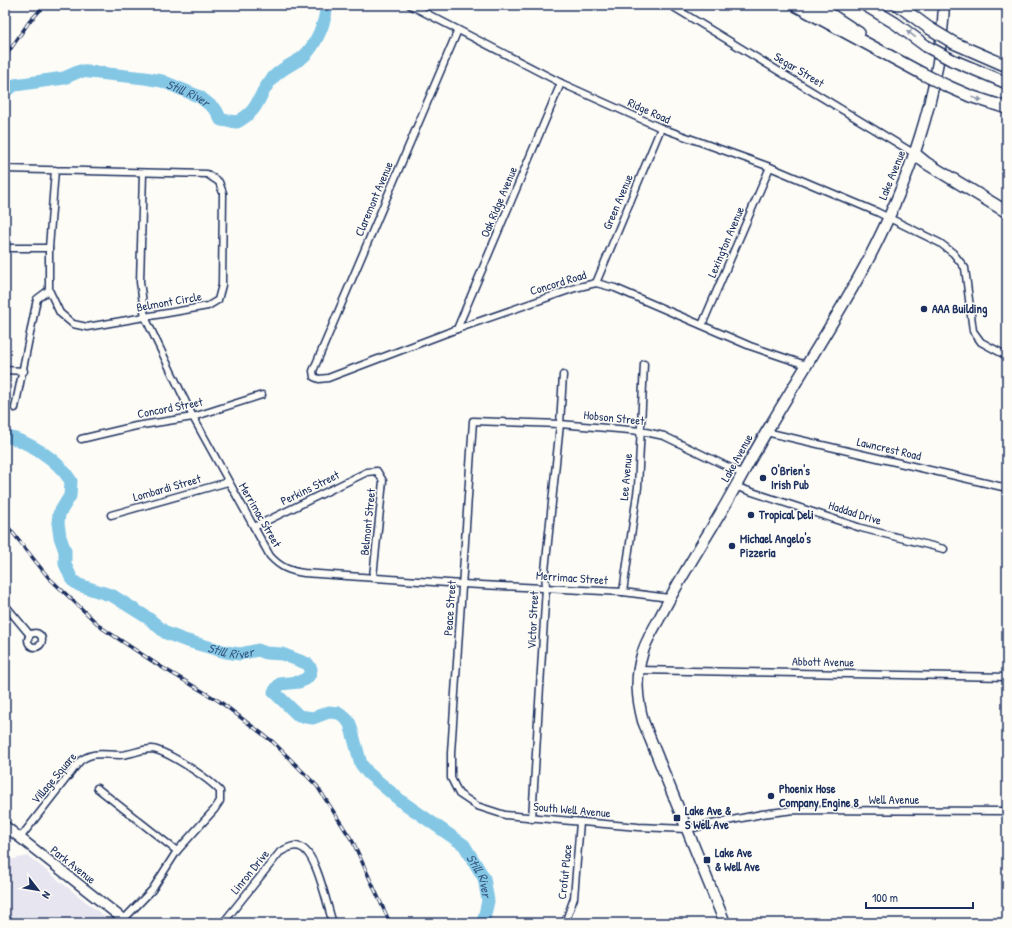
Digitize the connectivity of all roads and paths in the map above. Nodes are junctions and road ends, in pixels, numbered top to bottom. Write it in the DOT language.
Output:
graph roads {
  1 [pos="410,5"];
  2 [pos="670,5"];
  3 [pos="795,5"];
  4 [pos="816,5"];
  5 [pos="865,5"];
  6 [pos="877,5"];
  7 [pos="898,5"];
  8 [pos="944,5"];
  9 [pos="895,22"];
  10 [pos="458,30"];
  11 [pos="1007,66"];
  12 [pos="923,74"];
  13 [pos="561,83"];
  14 [pos="1007,83"];
  15 [pos="1007,108"];
  16 [pos="661,128"];
  17 [pos="915,154"];
  18 [pos="770,167"];
  19 [pos="5,169"];
  20 [pos="55,170"];
  21 [pos="143,173"];
  22 [pos="1007,203"];
  23 [pos="1007,212"];
  24 [pos="888,218"];
  25 [pos="5,248"];
  26 [pos="50,248"];
  27 [pos="596,283"];
  28 [pos="49,290"];
  29 [pos="145,317"];
  30 [pos="702,325"];
  31 [pos="457,329"];
  32 [pos="1007,356"];
  33 [pos="644,364"];
  34 [pos="806,365"];
  35 [pos="5,370"];
  36 [pos="24,371"];
  37 [pos="563,375"];
  38 [pos="314,377"];
  39 [pos="262,395"];
  40 [pos="15,408"];
  41 [pos="193,417"];
  42 [pos="473,421"];
  43 [pos="560,424"];
  44 [pos="641,431"];
  45 [pos="766,432"];
  46 [pos="81,439"];
  47 [pos="377,471"];
  48 [pos="743,474"];
  49 [pos="228,482"];
  50 [pos="737,487"];
  51 [pos="1007,488"];
  52 [pos="111,515"];
  53 [pos="254,528"];
  54 [pos="944,549"];
  55 [pos="373,577"];
  56 [pos="462,584"];
  57 [pos="546,587"];
  58 [pos="623,592"];
  59 [pos="669,598"];
  60 [pos="5,605"];
  61 [pos="30,635"];
  62 [pos="638,670"];
  63 [pos="1007,677"];
  64 [pos="97,788"];
  65 [pos="459,794"];
  66 [pos="1007,811"];
  67 [pos="532,819"];
  68 [pos="580,822"];
  69 [pos="5,826"];
  70 [pos="687,829"];
  71 [pos="20,838"];
  72 [pos="177,851"];
  73 [pos="125,921"];
  74 [pos="223,923"];
  75 [pos="333,923"];
  76 [pos="565,923"];
  77 [pos="725,923"];
  1 -- 10 [label="street, Ridge Road"];
  2 -- 17 [label="street, Segar Street"];
  3 -- 12 [label="highway"];
  4 -- 12 [label="highway"];
  5 -- 9 [label="highway"];
  6 -- 9 [label="highway"];
  7 -- 11 [label="highway, bridge"];
  8 -- 17 [label="main road, Lake Avenue"];
  14 -- 9 [label="highway, one-way, bridge"];
  10 -- 13 [label="street, Ridge Road"];
  10 -- 38 [label="street, Claremont Avenue"];
  12 -- 15 [label="highway, one-way, bridge"];
  13 -- 16 [label="street, Ridge Road"];
  13 -- 31 [label="street, Oak Ridge Avenue"];
  16 -- 18 [label="street, Ridge Road"];
  16 -- 27 [label="street, Green Avenue"];
  17 -- 22 [label="highway"];
  17 -- 23 [label="highway"];
  17 -- 24 [label="main road, Lake Avenue"];
  18 -- 24 [label="street, Ridge Road"];
  18 -- 30 [label="street, Lexington Avenue"];
  19 -- 20 [label="street, Belmont Circle"];
  20 -- 21 [label="street, Belmont Circle"];
  20 -- 26 [label="street, Belmont Circle"];
  21 -- 29 [label="street, Merrimac Street"];
  21 -- 29 [label="street, Belmont Circle"];
  24 -- 32 [label="street, Ridge Road"];
  24 -- 34 [label="main road, Lake Avenue"];
  25 -- 26 [label="street"];
  26 -- 28 [label="street, Belmont Circle"];
  27 -- 30 [label="street, Concord Road"];
  27 -- 31 [label="street, Concord Road"];
  28 -- 29 [label="street, Belmont Circle"];
  28 -- 36 [label="street"];
  29 -- 41 [label="street, Merrimac Street"];
  30 -- 34 [label="street, Concord Road"];
  31 -- 38 [label="street, Concord Road"];
  33 -- 44 [label="street, Lee Avenue"];
  34 -- 45 [label="main road, Lake Avenue"];
  35 -- 36 [label="street"];
  36 -- 40 [label="street"];
  37 -- 43 [label="street, Victor Street"];
  39 -- 41 [label="street, Concord Street"];
  41 -- 46 [label="street, Concord Street"];
  41 -- 49 [label="street, Merrimac Street"];
  42 -- 43 [label="street, Hobson Street"];
  42 -- 56 [label="street, Peace Street"];
  43 -- 44 [label="street, Hobson Street"];
  43 -- 57 [label="street, Victor Street"];
  44 -- 48 [label="street, Hobson Street"];
  44 -- 58 [label="street, Lee Avenue"];
  45 -- 48 [label="main road, Lake Avenue"];
  45 -- 51 [label="street, Lawncrest Road"];
  47 -- 53 [label="street, Perkins Street"];
  47 -- 55 [label="street, Belmont Street"];
  48 -- 50 [label="main road, Lake Avenue"];
  49 -- 52 [label="street, Lombardi Street"];
  49 -- 53 [label="street, Merrimac Street"];
  50 -- 54 [label="street, Haddad Drive"];
  50 -- 59 [label="main road, Lake Avenue"];
  53 -- 55 [label="street, Merrimac Street"];
  55 -- 56 [label="street, Merrimac Street"];
  56 -- 57 [label="street, Merrimac Street"];
  56 -- 65 [label="street, Peace Street"];
  57 -- 58 [label="street, Merrimac Street"];
  57 -- 67 [label="street, Victor Street"];
  58 -- 59 [label="street, Merrimac Street"];
  59 -- 62 [label="main road, Lake Avenue"];
  60 -- 61 [label="street"];
  62 -- 63 [label="street, Abbott Avenue"];
  62 -- 70 [label="main road, Lake Avenue"];
  64 -- 72 [label="street"];
  65 -- 67 [label="street, South Well Avenue"];
  66 -- 70 [label="street, Well Avenue"];
  67 -- 68 [label="street, South Well Avenue"];
  68 -- 70 [label="street, South Well Avenue"];
  68 -- 76 [label="street, Crofut Place"];
  69 -- 71 [label="main road, Park Avenue"];
  70 -- 77 [label="main road, Lake Avenue"];
  71 -- 72 [label="street, Village Square"];
  71 -- 73 [label="main road, Park Avenue"];
  72 -- 73 [label="street, Village Square"];
  74 -- 75 [label="street, Linron Drive"];
}
